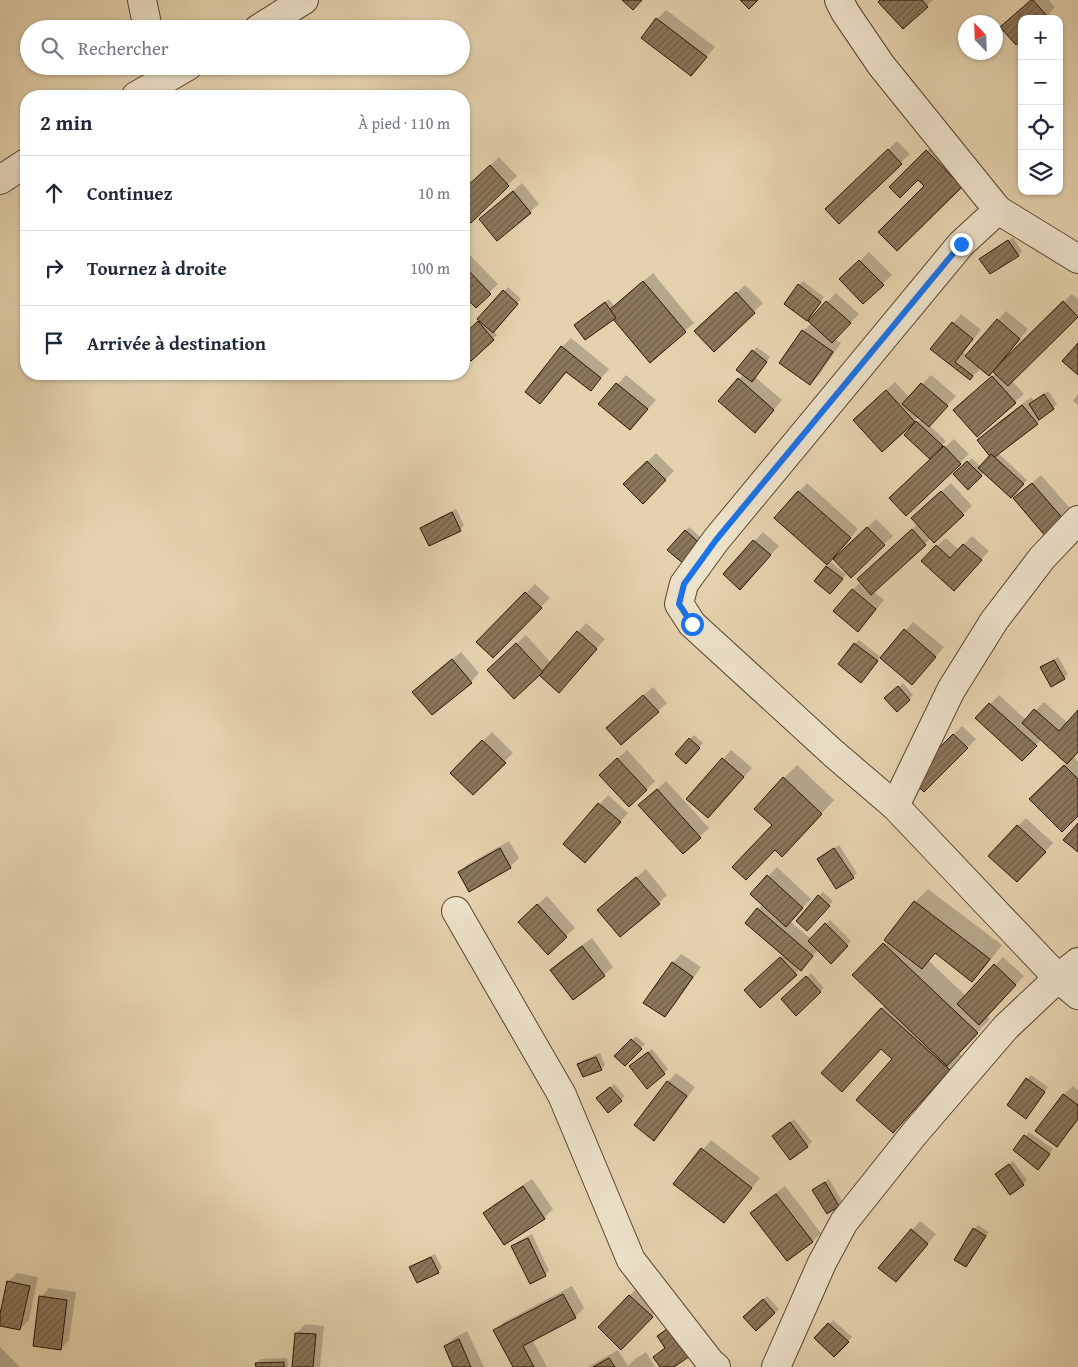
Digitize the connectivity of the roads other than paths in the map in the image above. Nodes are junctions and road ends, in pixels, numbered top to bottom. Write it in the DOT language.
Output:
graph roads {
  1 [pos="142,0"];
  2 [pos="304,0"];
  3 [pos="839,0"];
  4 [pos="146,20"];
  5 [pos="272,20"];
  6 [pos="156,75"];
  7 [pos="142,90"];
  8 [pos="20,167"];
  9 [pos="0,180"];
  10 [pos="998,210"];
  11 [pos="1078,259"];
  12 [pos="1078,520"];
  13 [pos="895,806"];
  14 [pos="456,911"];
  15 [pos="1071,978"];
  16 [pos="716,1367"];
  17 [pos="776,1367"];
  1 -- 4 [label="street"];
  2 -- 5 [label="street"];
  3 -- 10 [label="street"];
  6 -- 7 [label="street"];
  8 -- 9 [label="street"];
  10 -- 11 [label="street"];
  10 -- 13 [label="street"];
  12 -- 13 [label="street"];
  13 -- 15 [label="street"];
  14 -- 16 [label="street"];
  15 -- 17 [label="street"];
}
